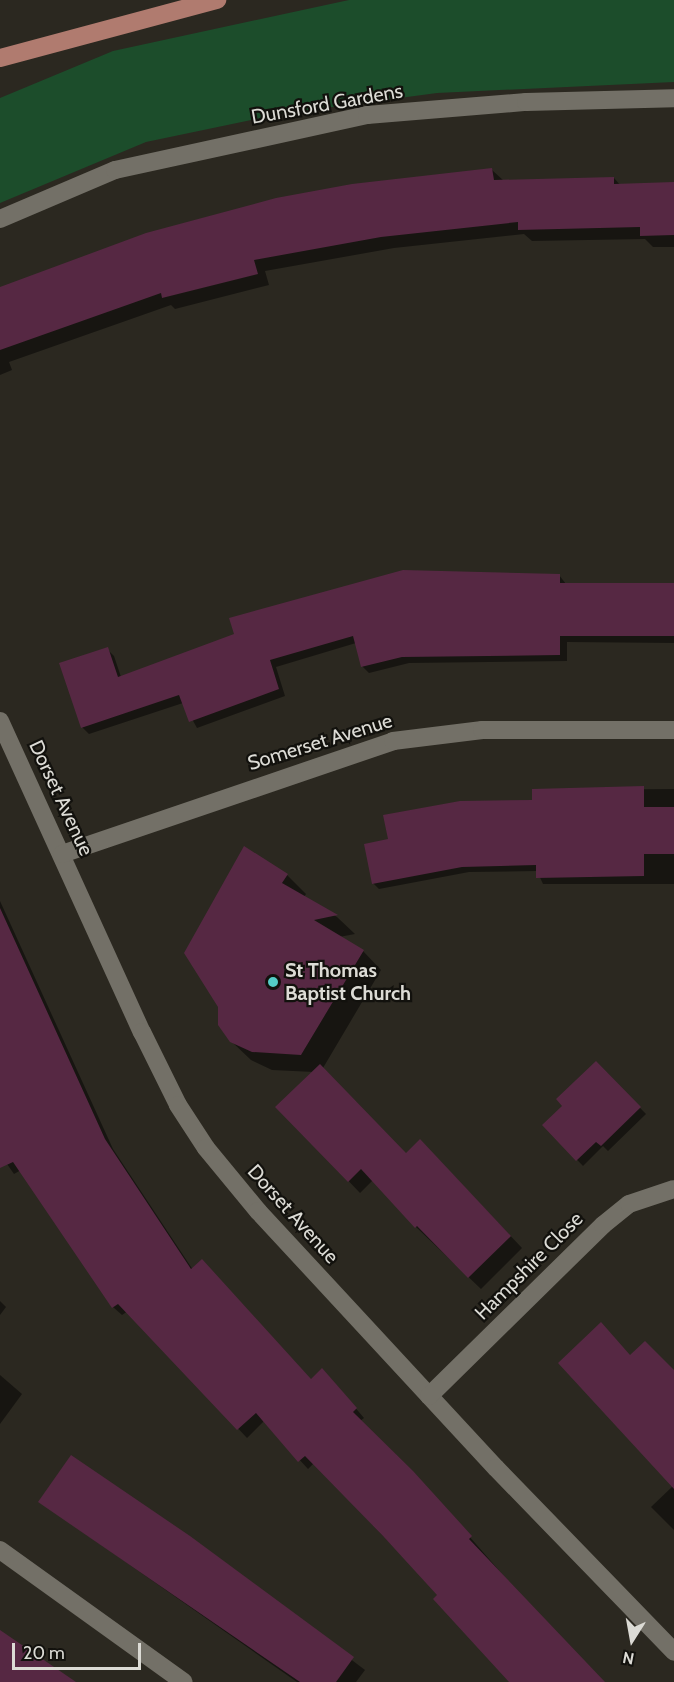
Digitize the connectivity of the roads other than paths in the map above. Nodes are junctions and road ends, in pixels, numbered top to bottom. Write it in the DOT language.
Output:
graph roads {
  1 [pos="217,0"];
  2 [pos="0,58"];
  3 [pos="674,98"];
  4 [pos="0,219"];
  5 [pos="0,721"];
  6 [pos="674,730"];
  7 [pos="62,855"];
  8 [pos="674,1189"];
  9 [pos="429,1396"];
  10 [pos="0,1550"];
  11 [pos="674,1652"];
  12 [pos="184,1682"];
  1 -- 2 [label="main road"];
  3 -- 4 [label="street, Dunsford Gardens"];
  5 -- 7 [label="street, Dorset Avenue"];
  6 -- 7 [label="street, Somerset Avenue"];
  7 -- 9 [label="street, Dorset Avenue"];
  8 -- 9 [label="street, Hampshire Close"];
  9 -- 11 [label="street, Dorset Avenue"];
  10 -- 12 [label="street"];
}
